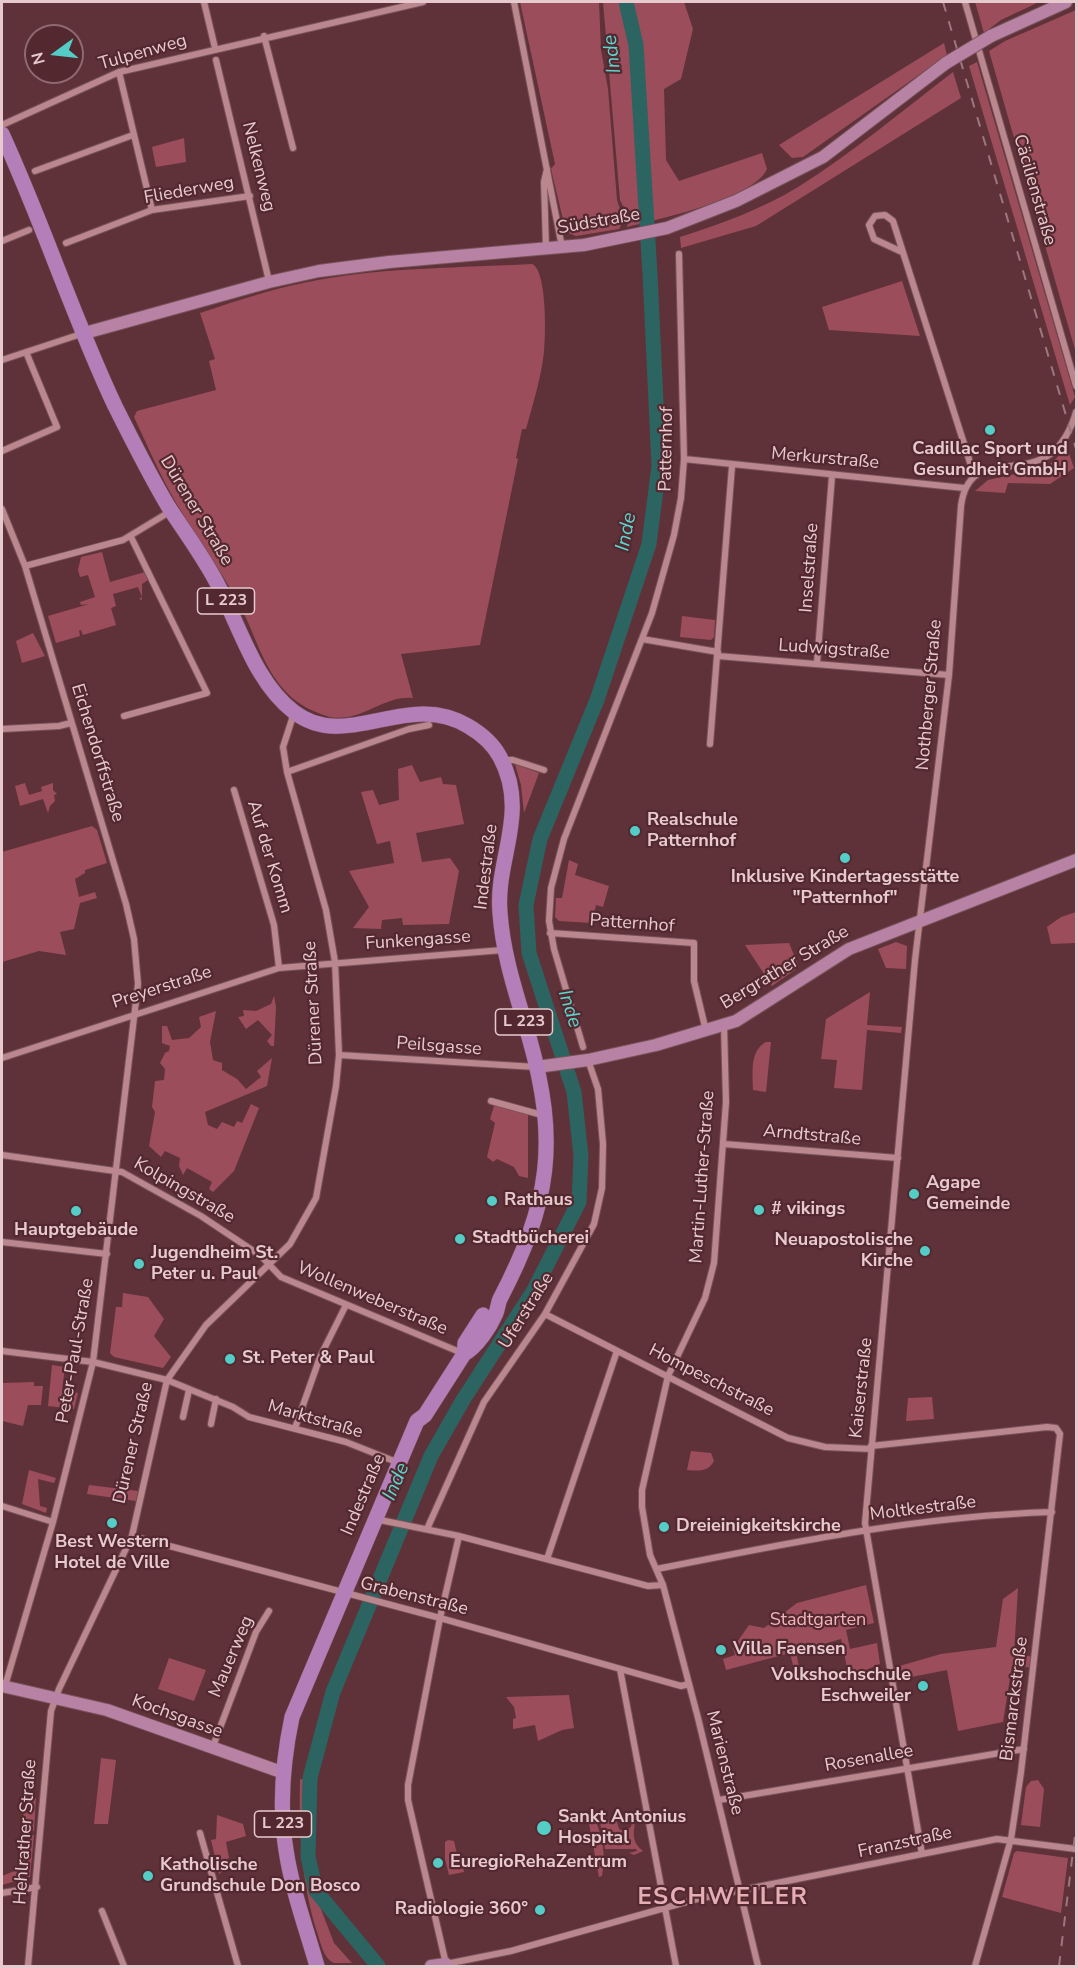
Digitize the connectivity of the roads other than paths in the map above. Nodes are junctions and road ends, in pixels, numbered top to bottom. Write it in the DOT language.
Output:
graph roads {
  1 [pos="204,2"];
  2 [pos="423,2"];
  3 [pos="514,2"];
  4 [pos="964,2"];
  5 [pos="1066,2"];
  6 [pos="264,36"];
  7 [pos="215,48"];
  8 [pos="216,60"];
  9 [pos="119,72"];
  10 [pos="2,125"];
  11 [pos="2,134"];
  12 [pos="133,135"];
  13 [pos="293,148"];
  14 [pos="547,168"];
  15 [pos="35,171"];
  16 [pos="250,196"];
  17 [pos="152,210"];
  18 [pos="35,228"];
  19 [pos="2,241"];
  20 [pos="66,243"];
  21 [pos="562,248"];
  22 [pos="546,249"];
  23 [pos="902,252"];
  24 [pos="679,254"];
  25 [pos="269,282"];
  26 [pos="85,333"];
  27 [pos="26,352"];
  28 [pos="2,360"];
  29 [pos="1077,386"];
  30 [pos="1077,412"];
  31 [pos="2,451"];
  32 [pos="684,459"];
  33 [pos="732,466"];
  34 [pos="832,476"];
  35 [pos="974,476"];
  36 [pos="964,488"];
  37 [pos="2,509"];
  38 [pos="171,511"];
  39 [pos="131,537"];
  40 [pos="25,566"];
  41 [pos="642,639"];
  42 [pos="718,654"];
  43 [pos="817,663"];
  44 [pos="948,675"];
  45 [pos="294,713"];
  46 [pos="124,716"];
  47 [pos="71,723"];
  48 [pos="429,725"];
  49 [pos="2,729"];
  50 [pos="710,744"];
  51 [pos="502,760"];
  52 [pos="544,770"];
  53 [pos="287,772"];
  54 [pos="234,790"];
  55 [pos="1077,860"];
  56 [pos="920,921"];
  57 [pos="550,933"];
  58 [pos="503,950"];
  59 [pos="335,962"];
  60 [pos="279,968"];
  61 [pos="136,1012"];
  62 [pos="724,1025"];
  63 [pos="706,1031"];
  64 [pos="583,1047"];
  65 [pos="339,1055"];
  66 [pos="2,1058"];
  67 [pos="583,1061"];
  68 [pos="544,1067"];
  69 [pos="491,1101"];
  70 [pos="546,1116"];
  71 [pos="724,1144"];
  72 [pos="2,1155"];
  73 [pos="897,1158"];
  74 [pos="116,1170"];
  75 [pos="2,1242"];
  76 [pos="107,1254"];
  77 [pos="270,1266"];
  78 [pos="346,1305"];
  79 [pos="545,1314"];
  80 [pos="2,1351"];
  81 [pos="617,1351"];
  82 [pos="464,1354"];
  83 [pos="93,1362"];
  84 [pos="668,1376"];
  85 [pos="167,1380"];
  86 [pos="189,1390"];
  87 [pos="216,1400"];
  88 [pos="183,1417"];
  89 [pos="211,1424"];
  90 [pos="295,1428"];
  91 [pos="1059,1430"];
  92 [pos="871,1448"];
  93 [pos="403,1464"];
  94 [pos="2,1506"];
  95 [pos="1052,1512"];
  96 [pos="382,1521"];
  97 [pos="53,1522"];
  98 [pos="427,1529"];
  99 [pos="866,1531"];
  100 [pos="132,1536"];
  101 [pos="459,1536"];
  102 [pos="547,1558"];
  103 [pos="657,1569"];
  104 [pos="663,1585"];
  105 [pos="345,1594"];
  106 [pos="269,1611"];
  107 [pos="440,1617"];
  108 [pos="620,1669"];
  109 [pos="689,1684"];
  110 [pos="3,1686"];
  111 [pos="55,1700"];
  112 [pos="1024,1749"];
  113 [pos="211,1750"];
  114 [pos="907,1768"];
  115 [pos="284,1773"];
  116 [pos="719,1800"];
  117 [pos="200,1833"];
  118 [pos="1011,1839"];
  119 [pos="1077,1850"];
  120 [pos="922,1854"];
  121 [pos="37,1887"];
  122 [pos="2,1893"];
  123 [pos="740,1893"];
  124 [pos="666,1908"];
  125 [pos="102,1911"];
  126 [pos="447,1965"];
  127 [pos="28,1966"];
  128 [pos="124,1966"];
  129 [pos="238,1966"];
  130 [pos="317,1966"];
  131 [pos="431,1966"];
  132 [pos="676,1966"];
  133 [pos="758,1966"];
  134 [pos="975,1966"];
  1 -- 7 [label="street"];
  2 -- 6 [label="street, Tulpenweg"];
  3 -- 14 [label="street"];
  4 -- 29 [label="street, Cäcilienstraße"];
  5 -- 21 [label="main road, Südstraße, bridge"];
  6 -- 7 [label="street, Tulpenweg"];
  6 -- 13 [label="street"];
  7 -- 9 [label="street, Tulpenweg"];
  8 -- 16 [label="street, Nelkenweg"];
  9 -- 10 [label="street, Tulpenweg"];
  9 -- 12 [label="street"];
  11 -- 18 [label="main road, Dürener Straße / L 223"];
  12 -- 15 [label="street"];
  12 -- 17 [label="street"];
  14 -- 21 [label="street"];
  14 -- 22 [label="street"];
  16 -- 17 [label="street, Fliederweg"];
  16 -- 25 [label="street, Nelkenweg"];
  17 -- 20 [label="street, Fliederweg"];
  18 -- 19 [label="street"];
  18 -- 26 [label="main road, Dürener Straße / L 223"];
  21 -- 22 [label="main road, Südstraße"];
  22 -- 25 [label="main road, Südstraße"];
  23 -- 23 [label="street"];
  23 -- 35 [label="street"];
  24 -- 32 [label="street, Patternhof"];
  25 -- 26 [label="main road, Südstraße"];
  26 -- 27 [label="street"];
  26 -- 38 [label="main road, Dürener Straße / L 223"];
  27 -- 28 [label="street"];
  27 -- 31 [label="street"];
  30 -- 35 [label="street"];
  32 -- 33 [label="street, Merkurstraße"];
  32 -- 41 [label="street, Patternhof"];
  33 -- 34 [label="street, Merkurstraße"];
  33 -- 42 [label="street"];
  34 -- 36 [label="street, Merkurstraße"];
  34 -- 43 [label="street, Inselstraße"];
  35 -- 36 [label="street"];
  36 -- 44 [label="street, Nothberger Straße"];
  37 -- 40 [label="street, Eichendorffstraße"];
  38 -- 39 [label="street"];
  38 -- 45 [label="main road, Dürener Straße / L 223"];
  39 -- 40 [label="street"];
  39 -- 46 [label="street"];
  40 -- 47 [label="street, Eichendorffstraße"];
  41 -- 42 [label="street"];
  41 -- 57 [label="street, Patternhof"];
  42 -- 43 [label="street, Ludwigstraße"];
  42 -- 50 [label="street"];
  43 -- 44 [label="street, Ludwigstraße"];
  44 -- 56 [label="street, Nothberger Straße"];
  45 -- 51 [label="main road, Indestraße / L 223"];
  45 -- 53 [label="street, Dürener Straße"];
  47 -- 49 [label="street"];
  47 -- 61 [label="street, Eichendorffstraße"];
  48 -- 53 [label="street"];
  51 -- 52 [label="street"];
  51 -- 58 [label="main road, Indestraße / L 223"];
  53 -- 59 [label="street, Dürener Straße"];
  54 -- 60 [label="street, Auf der Komm"];
  55 -- 56 [label="main road, Bergrather Straße"];
  56 -- 62 [label="main road, Bergrather Straße"];
  56 -- 73 [label="street, Kaiserstraße"];
  57 -- 63 [label="street, Patternhof"];
  57 -- 64 [label="street, Patternhof"];
  58 -- 59 [label="street, Funkengasse"];
  58 -- 68 [label="main road, Indestraße / L 223"];
  59 -- 60 [label="street, Preyerstraße"];
  59 -- 65 [label="street, Dürener Straße"];
  60 -- 61 [label="street, Preyerstraße"];
  61 -- 66 [label="street, Preyerstraße"];
  61 -- 74 [label="street, Peter-Paul-Straße"];
  62 -- 63 [label="main road, Bergrather Straße"];
  62 -- 71 [label="street, Martin-Luther-Straße"];
  63 -- 67 [label="main road, Bergrather Straße"];
  65 -- 68 [label="street, Peilsgasse"];
  65 -- 77 [label="street, Dürener Straße"];
  67 -- 68 [label="main road, Bergrather Straße"];
  67 -- 79 [label="street, Uferstraße"];
  68 -- 70 [label="main road, Indestraße / L 223"];
  69 -- 70 [label="street"];
  70 -- 82 [label="main road, Indestraße / L 223"];
  71 -- 73 [label="street, Arndtstraße"];
  71 -- 84 [label="street, Martin-Luther-Straße"];
  72 -- 74 [label="street, Kolpingstraße"];
  73 -- 92 [label="street, Kaiserstraße"];
  74 -- 76 [label="street, Peter-Paul-Straße"];
  74 -- 77 [label="street, Kolpingstraße"];
  75 -- 76 [label="street"];
  76 -- 83 [label="street, Peter-Paul-Straße"];
  77 -- 78 [label="street, Wollenweberstraße"];
  77 -- 85 [label="street, Dürener Straße"];
  78 -- 82 [label="street, Wollenweberstraße"];
  78 -- 90 [label="street"];
  79 -- 81 [label="street, Hompeschstraße"];
  79 -- 98 [label="street, Uferstraße"];
  80 -- 83 [label="street, Marktstraße"];
  81 -- 84 [label="street, Hompeschstraße"];
  81 -- 102 [label="street"];
  82 -- 93 [label="main road, Indestraße / L 223"];
  83 -- 85 [label="street, Marktstraße"];
  83 -- 97 [label="street, Peter-Paul-Straße"];
  84 -- 92 [label="street, Hompeschstraße"];
  84 -- 103 [label="street, Martin-Luther-Straße"];
  85 -- 86 [label="street, Marktstraße"];
  85 -- 100 [label="street, Dürener Straße"];
  86 -- 87 [label="street, Marktstraße"];
  86 -- 88 [label="street"];
  87 -- 89 [label="street"];
  87 -- 90 [label="street, Marktstraße"];
  90 -- 93 [label="street, Marktstraße"];
  91 -- 92 [label="street, Hompeschstraße"];
  91 -- 95 [label="street, Bismarckstraße"];
  92 -- 99 [label="street, Kaiserstraße"];
  93 -- 96 [label="main road, Indestraße / L 223"];
  94 -- 97 [label="street"];
  95 -- 99 [label="street, Moltkestraße"];
  95 -- 112 [label="street, Bismarckstraße"];
  96 -- 98 [label="street"];
  96 -- 105 [label="main road, Indestraße / L 223"];
  97 -- 110 [label="street, Peter-Paul-Straße"];
  98 -- 101 [label="street"];
  99 -- 103 [label="street, Moltkestraße"];
  99 -- 114 [label="street, Kaiserstraße"];
  100 -- 105 [label="street, Grabenstraße"];
  100 -- 111 [label="street, Dürener Straße"];
  101 -- 102 [label="street"];
  101 -- 107 [label="street"];
  102 -- 104 [label="street"];
  103 -- 104 [label="street, Marienstraße"];
  104 -- 109 [label="street, Marienstraße"];
  105 -- 107 [label="street, Grabenstraße"];
  105 -- 115 [label="main road, Indestraße / L 223"];
  106 -- 113 [label="street, Mauerweg"];
  107 -- 108 [label="street, Grabenstraße"];
  107 -- 126 [label="street"];
  108 -- 109 [label="street, Grabenstraße"];
  108 -- 124 [label="street"];
  109 -- 116 [label="street, Marienstraße"];
  110 -- 111 [label="main road, Kochsgasse"];
  111 -- 113 [label="main road, Kochsgasse"];
  111 -- 121 [label="street, Hehlrather Straße"];
  112 -- 114 [label="street, Rosenallee"];
  112 -- 118 [label="street, Bismarckstraße"];
  113 -- 115 [label="main road, Kochsgasse"];
  114 -- 116 [label="street, Rosenallee"];
  114 -- 120 [label="street, Kaiserstraße"];
  115 -- 130 [label="main road, Indestraße / L 223"];
  116 -- 123 [label="street, Marienstraße"];
  117 -- 129 [label="street"];
  118 -- 119 [label="street, Franzstraße"];
  118 -- 120 [label="street, Franzstraße"];
  118 -- 134 [label="street, Bismarckstraße"];
  120 -- 123 [label="street, Franzstraße"];
  121 -- 122 [label="street"];
  121 -- 127 [label="street, Hehlrather Straße"];
  123 -- 124 [label="street, Franzstraße"];
  123 -- 133 [label="street, Marienstraße"];
  124 -- 126 [label="street, Franzstraße"];
  124 -- 132 [label="street"];
  125 -- 128 [label="street"];
  126 -- 131 [label="main road"];
}
